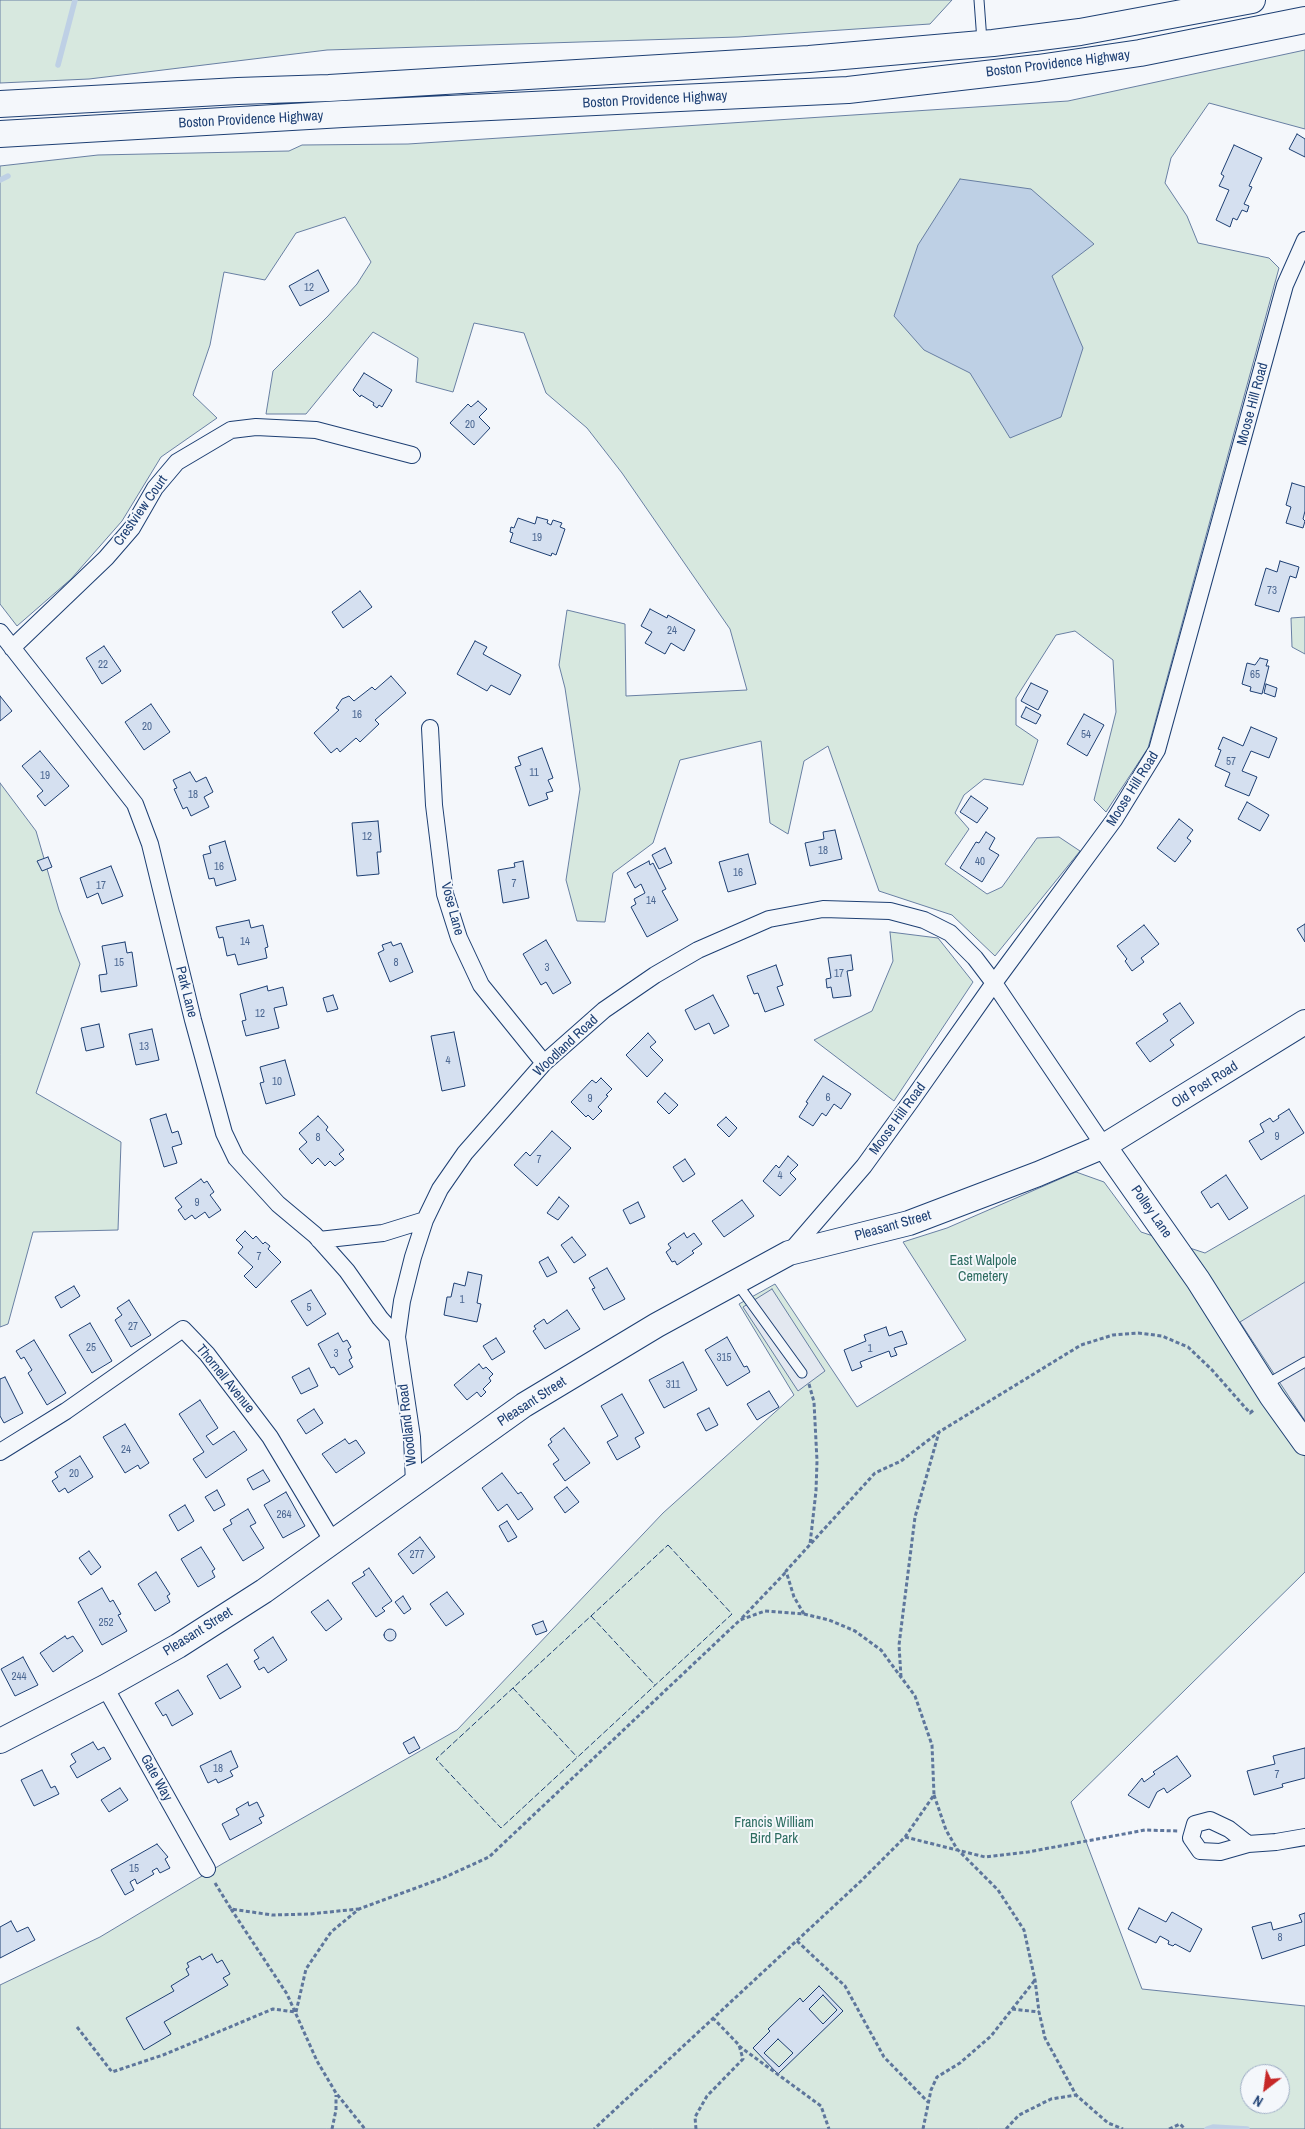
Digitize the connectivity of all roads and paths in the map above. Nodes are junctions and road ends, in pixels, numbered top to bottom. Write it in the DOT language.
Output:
graph roads {
  1 [pos="979,0"];
  2 [pos="1252,0"];
  3 [pos="1305,20"];
  4 [pos="982,44"];
  5 [pos="0,104"];
  6 [pos="0,134"];
  7 [pos="1305,240"];
  8 [pos="412,455"];
  9 [pos="0,632"];
  10 [pos="12,648"];
  11 [pos="430,728"];
  12 [pos="994,983"];
  13 [pos="1305,1022"];
  14 [pos="544,1064"];
  15 [pos="1104,1146"];
  16 [pos="425,1220"];
  17 [pos="319,1240"];
  18 [pos="789,1253"];
  19 [pos="736,1282"];
  20 [pos="396,1337"];
  21 [pos="1305,1362"];
  22 [pos="802,1373"];
  23 [pos="1268,1391"];
  24 [pos="939,1432"];
  25 [pos="1305,1443"];
  26 [pos="0,1452"];
  27 [pos="414,1484"];
  28 [pos="333,1542"];
  29 [pos="810,1544"];
  30 [pos="786,1572"];
  31 [pos="804,1614"];
  32 [pos="740,1620"];
  33 [pos="901,1678"];
  34 [pos="105,1687"];
  35 [pos="0,1741"];
  36 [pos="934,1795"];
  37 [pos="1192,1834"];
  38 [pos="1305,1837"];
  39 [pos="906,1838"];
  40 [pos="1248,1844"];
  41 [pos="957,1849"];
  42 [pos="207,1869"];
  43 [pos="231,1909"];
  44 [pos="359,1909"];
  45 [pos="797,1941"];
  46 [pos="1035,1980"];
  47 [pos="1011,2009"];
  48 [pos="296,2012"];
  49 [pos="1039,2012"];
  50 [pos="714,2019"];
  51 [pos="77,2027"];
  52 [pos="739,2045"];
  53 [pos="336,2094"];
  54 [pos="1076,2095"];
  55 [pos="928,2102"];
  56 [pos="1108,2123"];
  57 [pos="332,2129"];
  58 [pos="365,2129"];
  59 [pos="594,2129"];
  60 [pos="696,2129"];
  61 [pos="829,2129"];
  62 [pos="923,2129"];
  63 [pos="1006,2129"];
  64 [pos="1107,2129"];
  65 [pos="1123,2129"];
  66 [pos="1170,2129"];
  67 [pos="1185,2129"];
  1 -- 4 [label="lane"];
  2 -- 4 [label="main road, Boston Providence Highway"];
  3 -- 6 [label="main road, Boston Providence Highway"];
  4 -- 5 [label="main road, Boston Providence Highway"];
  7 -- 12 [label="street, Moose Hill Road"];
  8 -- 10 [label="street, Crestview Court"];
  9 -- 10 [label="street, Park Lane"];
  10 -- 17 [label="street, Park Lane"];
  11 -- 14 [label="street, Vose Lane"];
  12 -- 14 [label="street, Woodland Road"];
  12 -- 15 [label="street, Polley Lane"];
  12 -- 18 [label="street, Moose Hill Road"];
  13 -- 15 [label="street, Old Post Road"];
  14 -- 16 [label="street, Woodland Road"];
  15 -- 18 [label="street, Pleasant Street"];
  15 -- 23 [label="street, Polley Lane"];
  16 -- 17 [label="street"];
  16 -- 20 [label="street, Woodland Road"];
  17 -- 20 [label="street, Park Lane"];
  18 -- 19 [label="street, Pleasant Street"];
  19 -- 22 [label="lane"];
  19 -- 27 [label="street, Pleasant Street"];
  20 -- 27 [label="street, Woodland Road"];
  21 -- 23 [label="lane"];
  22 -- 29 [label="path"];
  23 -- 24 [label="path"];
  23 -- 25 [label="street, Polley Lane"];
  24 -- 29 [label="path"];
  24 -- 33 [label="path"];
  26 -- 28 [label="street, Thornell Avenue"];
  27 -- 28 [label="street, Pleasant Street"];
  28 -- 34 [label="street, Pleasant Street"];
  29 -- 30 [label="path"];
  30 -- 31 [label="path"];
  30 -- 32 [label="path"];
  31 -- 32 [label="path"];
  31 -- 33 [label="path"];
  32 -- 44 [label="path"];
  33 -- 36 [label="path"];
  34 -- 35 [label="street, Pleasant Street"];
  34 -- 42 [label="street, Gate Way"];
  36 -- 39 [label="path"];
  36 -- 41 [label="path"];
  37 -- 40 [label="street"];
  37 -- 40 [label="street"];
  37 -- 41 [label="path"];
  38 -- 40 [label="street"];
  39 -- 41 [label="path"];
  39 -- 45 [label="path"];
  41 -- 46 [label="path"];
  42 -- 43 [label="path"];
  43 -- 44 [label="path"];
  43 -- 48 [label="path"];
  44 -- 48 [label="path"];
  45 -- 50 [label="path"];
  45 -- 55 [label="path"];
  46 -- 47 [label="path"];
  46 -- 49 [label="path"];
  47 -- 49 [label="path"];
  47 -- 55 [label="path"];
  48 -- 51 [label="path"];
  48 -- 53 [label="path"];
  49 -- 54 [label="path"];
  50 -- 52 [label="path"];
  50 -- 59 [label="path"];
  52 -- 60 [label="path"];
  52 -- 61 [label="path"];
  53 -- 57 [label="path"];
  53 -- 58 [label="path"];
  54 -- 56 [label="path"];
  54 -- 63 [label="path"];
  55 -- 62 [label="path"];
  56 -- 64 [label="path"];
  56 -- 65 [label="path"];
  66 -- 67 [label="path"];
}
